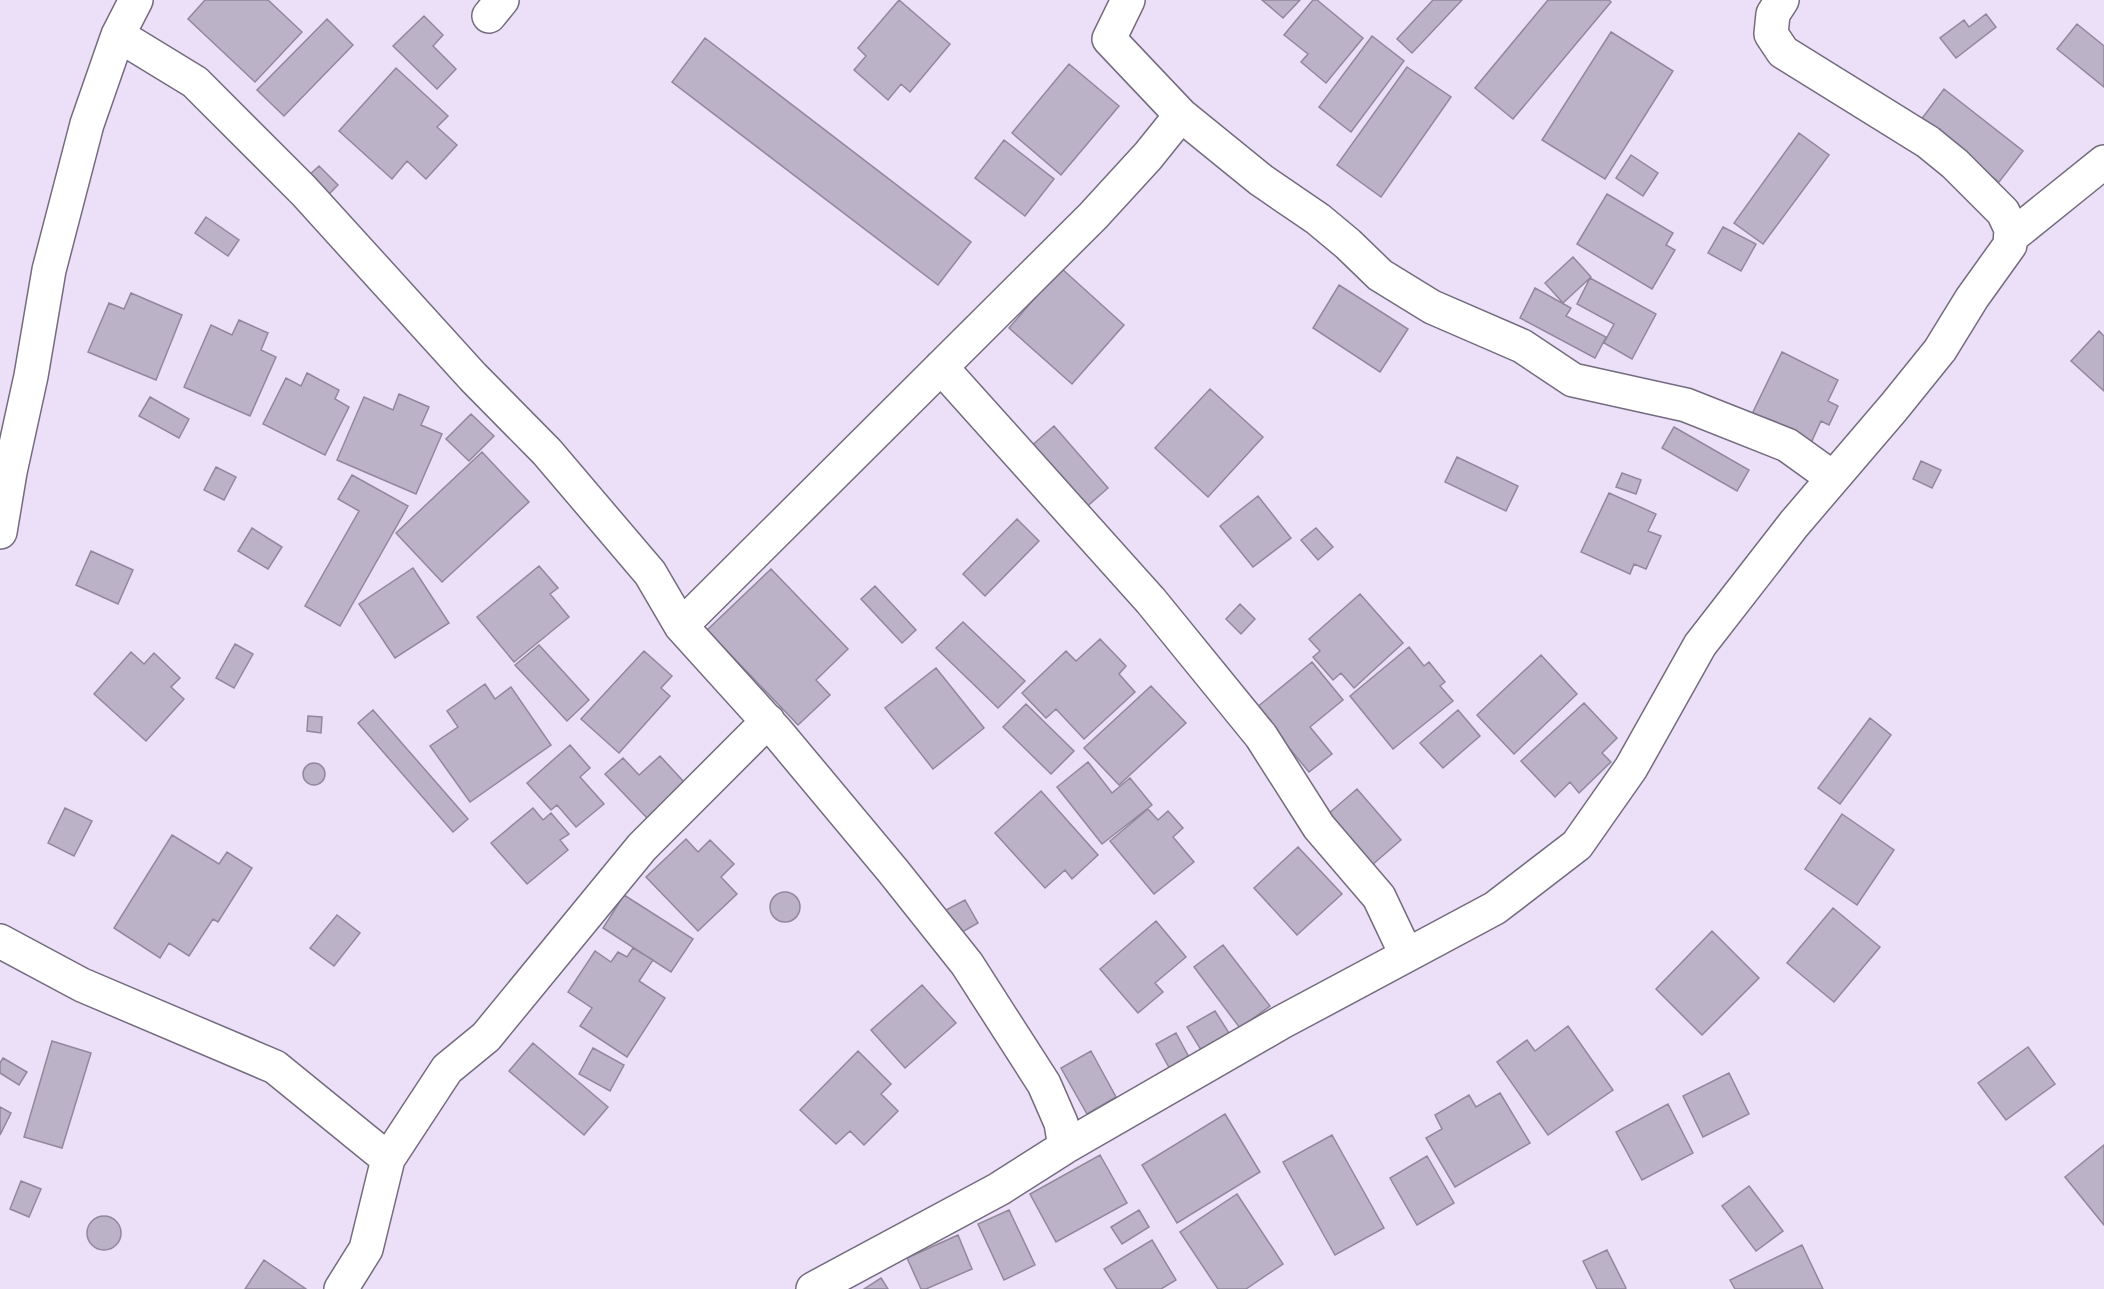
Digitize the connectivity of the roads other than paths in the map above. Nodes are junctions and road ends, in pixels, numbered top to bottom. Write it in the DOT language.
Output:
graph roads {
  1 [pos="135,0"];
  2 [pos="1128,0"];
  3 [pos="1782,0"];
  4 [pos="118,34"];
  5 [pos="1181,115"];
  6 [pos="2104,162"];
  7 [pos="2011,237"];
  8 [pos="941,368"];
  9 [pos="1833,478"];
  10 [pos="0,532"];
  11 [pos="681,626"];
  12 [pos="768,721"];
  13 [pos="0,941"];
  14 [pos="1406,954"];
  15 [pos="1065,1147"];
  16 [pos="388,1159"];
  17 [pos="341,1289"];
  18 [pos="813,1289"];
  1 -- 4 [label="street"];
  2 -- 5 [label="street"];
  3 -- 7 [label="street"];
  4 -- 10 [label="street"];
  4 -- 11 [label="street"];
  5 -- 8 [label="street"];
  5 -- 9 [label="street"];
  6 -- 7 [label="street"];
  7 -- 9 [label="street"];
  8 -- 11 [label="street"];
  8 -- 14 [label="street"];
  9 -- 14 [label="street"];
  11 -- 12 [label="street"];
  12 -- 15 [label="street"];
  12 -- 16 [label="street"];
  13 -- 16 [label="street"];
  14 -- 15 [label="street"];
  15 -- 18 [label="street"];
  16 -- 17 [label="street"];
}
